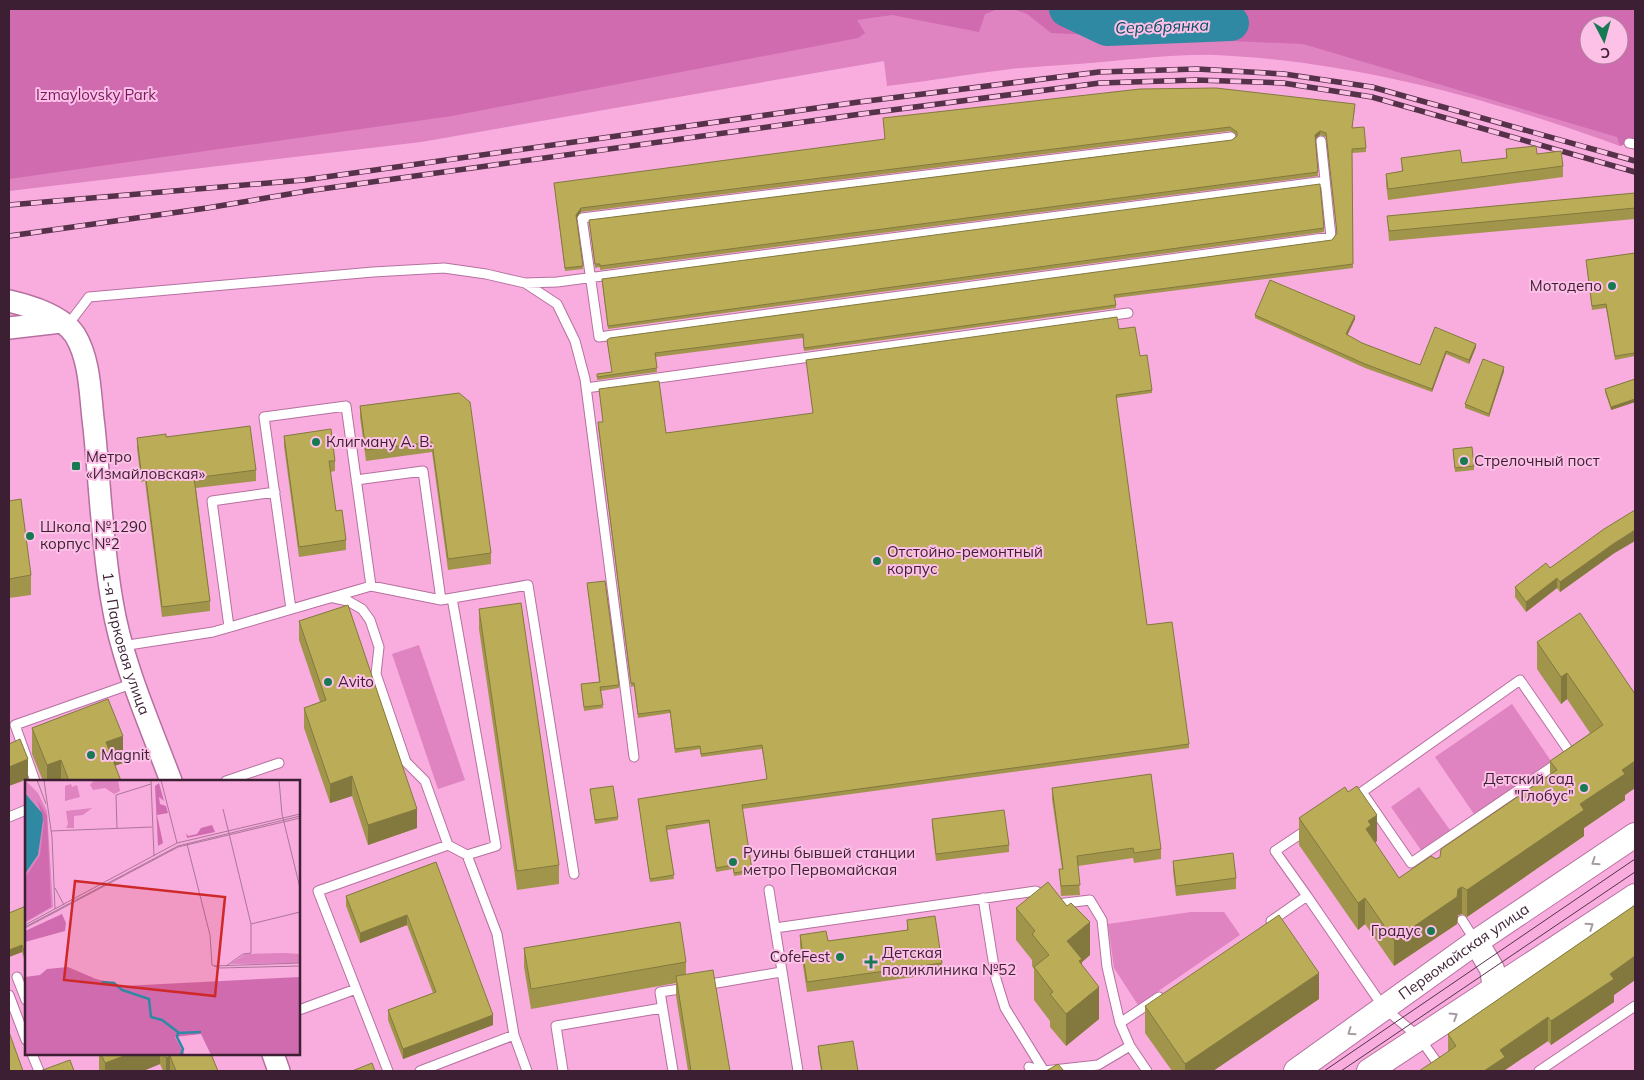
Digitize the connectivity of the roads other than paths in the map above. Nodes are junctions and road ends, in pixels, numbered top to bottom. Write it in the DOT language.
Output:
graph roads {
  1 [pos="1231,137"];
  2 [pos="1321,141"];
  3 [pos="1325,181"];
  4 [pos="590,278"];
  5 [pos="524,283"];
  6 [pos="9,301"];
  7 [pos="1128,313"];
  8 [pos="64,324"];
  9 [pos="9,328"];
  10 [pos="586,388"];
  11 [pos="356,480"];
  12 [pos="275,492"];
  13 [pos="371,586"];
  14 [pos="332,597"];
  15 [pos="452,598"];
  16 [pos="441,600"];
  17 [pos="291,609"];
  18 [pos="229,628"];
  19 [pos="122,646"];
  20 [pos="134,683"];
  21 [pos="634,757"];
  22 [pos="279,763"];
  23 [pos="35,780"];
  24 [pos="171,780"];
  25 [pos="229,780"];
  26 [pos="1362,792"];
  27 [pos="1346,802"];
  28 [pos="25,810"];
  29 [pos="9,816"];
  30 [pos="1315,824"];
  31 [pos="1635,835"];
  32 [pos="448,845"];
  33 [pos="467,855"];
  34 [pos="574,874"];
  35 [pos="769,890"];
  36 [pos="1307,896"];
  37 [pos="1635,896"];
  38 [pos="983,898"];
  39 [pos="1462,920"];
  40 [pos="1262,927"];
  41 [pos="774,928"];
  42 [pos="1476,942"];
  43 [pos="782,972"];
  44 [pos="17,977"];
  45 [pos="356,989"];
  46 [pos="1495,989"];
  47 [pos="1167,992"];
  48 [pos="9,995"];
  49 [pos="25,997"];
  50 [pos="1635,1006"];
  51 [pos="662,1008"];
  52 [pos="1384,1008"];
  53 [pos="300,1010"];
  54 [pos="1120,1023"];
  55 [pos="514,1035"];
  56 [pos="25,1037"];
  57 [pos="1419,1037"];
  58 [pos="1130,1046"];
  59 [pos="32,1055"];
  60 [pos="273,1055"];
  61 [pos="1029,1067"];
  62 [pos="38,1071"];
  63 [pos="279,1071"];
  64 [pos="388,1071"];
  65 [pos="420,1071"];
  66 [pos="527,1071"];
  67 [pos="563,1071"];
  68 [pos="673,1071"];
  69 [pos="798,1071"];
  70 [pos="1044,1071"];
  71 [pos="1147,1071"];
  72 [pos="1296,1071"];
  73 [pos="1369,1071"];
  74 [pos="1444,1071"];
  75 [pos="1538,1071"];
  1 -- 4 [label="lane"];
  2 -- 3 [label="lane"];
  3 -- 4 [label="lane"];
  3 -- 4 [label="lane"];
  4 -- 5 [label="lane"];
  5 -- 8 [label="lane"];
  5 -- 10 [label="lane"];
  6 -- 8 [label="street"];
  7 -- 10 [label="lane"];
  8 -- 9 [label="street"];
  8 -- 19 [label="street, 1-я Парковая улица"];
  10 -- 21 [label="lane"];
  11 -- 12 [label="lane"];
  11 -- 13 [label="lane"];
  11 -- 16 [label="lane"];
  12 -- 17 [label="lane"];
  12 -- 18 [label="lane"];
  13 -- 14 [label="lane"];
  13 -- 16 [label="lane"];
  14 -- 17 [label="lane"];
  14 -- 32 [label="lane"];
  15 -- 16 [label="lane"];
  15 -- 33 [label="lane"];
  15 -- 34 [label="lane"];
  17 -- 18 [label="lane"];
  18 -- 19 [label="lane"];
  19 -- 20 [label="street, 1-я Парковая улица"];
  20 -- 23 [label="lane"];
  20 -- 24 [label="street, 1-я Парковая улица"];
  22 -- 25 [label="lane"];
  26 -- 26 [label="lane"];
  26 -- 27 [label="lane"];
  28 -- 29 [label="lane"];
  30 -- 36 [label="lane"];
  31 -- 42 [label="main road, Первомайская улица, one-way"];
  32 -- 33 [label="lane"];
  32 -- 45 [label="lane"];
  33 -- 55 [label="lane"];
  35 -- 41 [label="lane"];
  36 -- 40 [label="lane"];
  36 -- 52 [label="lane"];
  46 -- 37 [label="main road, one-way"];
  38 -- 41 [label="lane"];
  38 -- 54 [label="lane"];
  38 -- 70 [label="lane"];
  39 -- 42 [label="lane"];
  41 -- 43 [label="lane"];
  42 -- 46 [label="main road"];
  42 -- 52 [label="main road, Первомайская улица"];
  43 -- 51 [label="lane"];
  43 -- 69 [label="lane"];
  44 -- 49 [label="lane"];
  45 -- 53 [label="lane"];
  45 -- 64 [label="lane"];
  57 -- 46 [label="main road, one-way"];
  47 -- 54 [label="lane"];
  48 -- 56 [label="lane"];
  50 -- 75 [label="lane"];
  51 -- 67 [label="lane"];
  51 -- 68 [label="lane"];
  52 -- 57 [label="lane"];
  52 -- 72 [label="main road, Первомайская улица, one-way"];
  54 -- 58 [label="lane"];
  55 -- 65 [label="lane"];
  55 -- 66 [label="lane"];
  57 -- 73 [label="main road"];
  57 -- 74 [label="lane"];
  58 -- 70 [label="lane"];
  58 -- 71 [label="lane"];
  59 -- 62 [label="lane"];
  60 -- 63 [label="street"];
  61 -- 70 [label="lane"];
}
